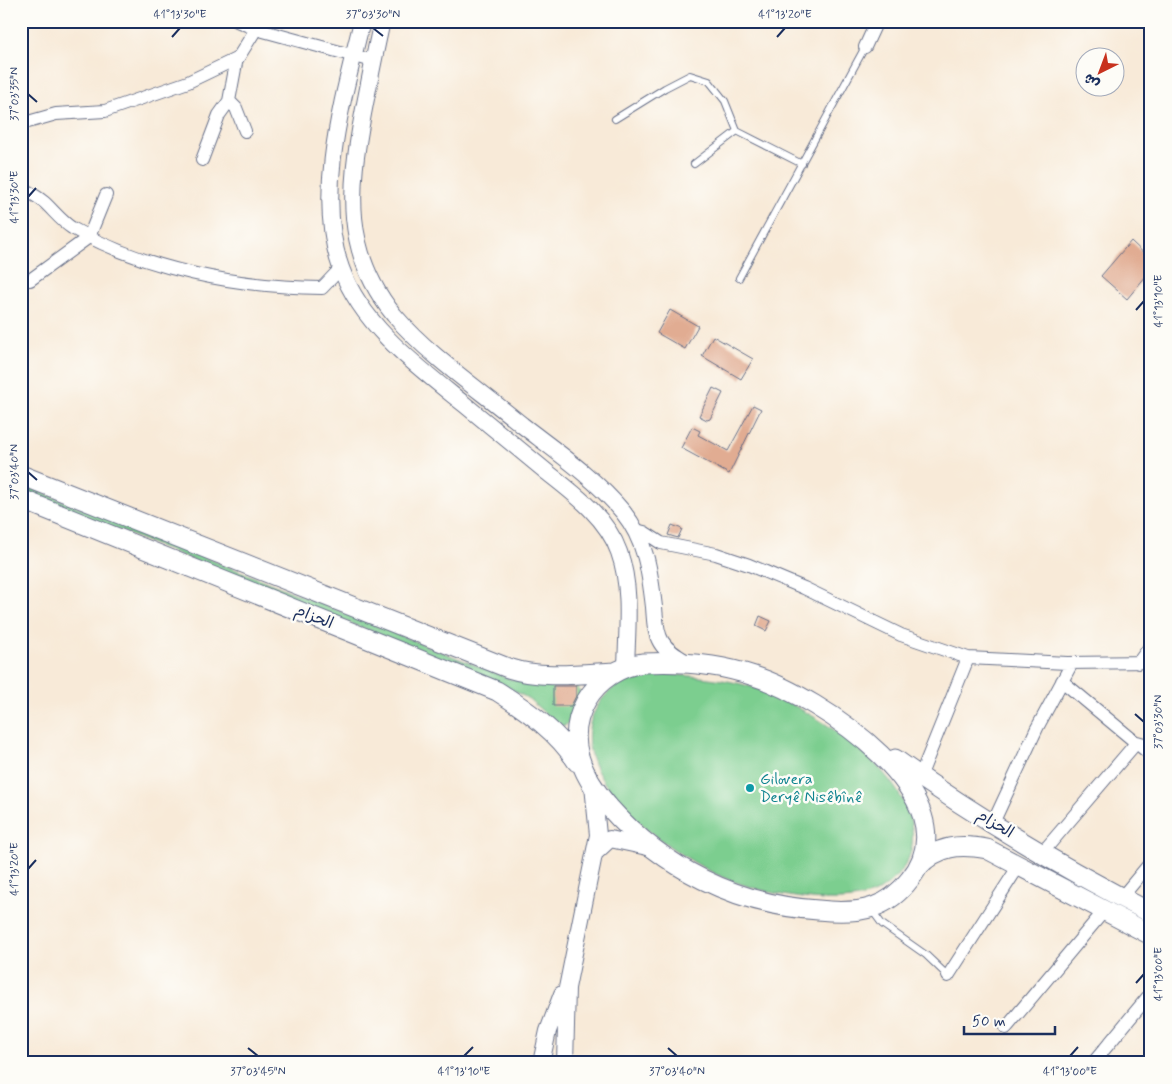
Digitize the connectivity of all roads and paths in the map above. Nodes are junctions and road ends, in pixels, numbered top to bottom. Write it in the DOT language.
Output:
graph roads {
  1 [pos="237,21"];
  2 [pos="362,21"];
  3 [pos="382,21"];
  4 [pos="876,21"];
  5 [pos="256,29"];
  6 [pos="865,47"];
  7 [pos="354,56"];
  8 [pos="237,58"];
  9 [pos="373,61"];
  10 [pos="229,101"];
  11 [pos="615,119"];
  12 [pos="21,124"];
  13 [pos="245,131"];
  14 [pos="738,131"];
  15 [pos="202,160"];
  16 [pos="694,164"];
  17 [pos="802,164"];
  18 [pos="23,190"];
  19 [pos="106,195"];
  20 [pos="89,237"];
  21 [pos="341,268"];
  22 [pos="739,278"];
  23 [pos="30,280"];
  24 [pos="21,475"];
  25 [pos="21,499"];
  26 [pos="636,530"];
  27 [pos="1151,645"];
  28 [pos="968,658"];
  29 [pos="1144,662"];
  30 [pos="1072,663"];
  31 [pos="688,664"];
  32 [pos="620,670"];
  33 [pos="1062,681"];
  34 [pos="846,724"];
  35 [pos="1138,742"];
  36 [pos="1151,746"];
  37 [pos="1151,755"];
  38 [pos="920,777"];
  39 [pos="588,779"];
  40 [pos="993,823"];
  41 [pos="653,848"];
  42 [pos="596,852"];
  43 [pos="1042,853"];
  44 [pos="1151,862"];
  45 [pos="1020,864"];
  46 [pos="918,866"];
  47 [pos="1120,898"];
  48 [pos="871,908"];
  49 [pos="1104,910"];
  50 [pos="1151,913"];
  51 [pos="1151,935"];
  52 [pos="570,973"];
  53 [pos="948,976"];
  54 [pos="1151,993"];
  55 [pos="1006,1028"];
  56 [pos="541,1063"];
  57 [pos="565,1063"];
  58 [pos="1093,1063"];
  1 -- 5 [label="street"];
  2 -- 7 [label="street"];
  3 -- 9 [label="street"];
  4 -- 6 [label="street"];
  5 -- 7 [label="street"];
  5 -- 8 [label="street"];
  6 -- 17 [label="lane"];
  7 -- 9 [label="street"];
  7 -- 21 [label="street"];
  8 -- 10 [label="street"];
  8 -- 12 [label="street"];
  9 -- 26 [label="street"];
  10 -- 13 [label="street"];
  10 -- 15 [label="street"];
  11 -- 14 [label="lane"];
  14 -- 16 [label="lane"];
  14 -- 17 [label="lane"];
  17 -- 22 [label="lane"];
  18 -- 20 [label="street"];
  19 -- 20 [label="street"];
  20 -- 21 [label="street"];
  20 -- 23 [label="street"];
  21 -- 32 [label="street"];
  24 -- 32 [label="main road, الحزام"];
  25 -- 39 [label="main road, الحزام"];
  26 -- 28 [label="street"];
  26 -- 31 [label="street"];
  27 -- 29 [label="street"];
  28 -- 30 [label="street"];
  28 -- 38 [label="street"];
  29 -- 30 [label="street"];
  30 -- 33 [label="street"];
  31 -- 32 [label="main road"];
  31 -- 34 [label="main road"];
  32 -- 39 [label="main road"];
  33 -- 35 [label="street"];
  33 -- 40 [label="street"];
  34 -- 38 [label="main road, الحزام"];
  34 -- 46 [label="main road"];
  35 -- 36 [label="street"];
  35 -- 37 [label="street"];
  35 -- 43 [label="street"];
  38 -- 40 [label="main road, الحزام"];
  39 -- 41 [label="main road"];
  39 -- 42 [label="street"];
  40 -- 43 [label="main road, الحزام"];
  41 -- 42 [label="street"];
  41 -- 48 [label="main road"];
  42 -- 52 [label="street"];
  43 -- 47 [label="main road, الحزام"];
  44 -- 47 [label="street"];
  45 -- 46 [label="main road, الحزام"];
  45 -- 49 [label="main road, الحزام"];
  45 -- 53 [label="street"];
  46 -- 48 [label="main road"];
  47 -- 50 [label="main road, الحزام"];
  48 -- 53 [label="lane"];
  49 -- 51 [label="main road, الحزام"];
  49 -- 55 [label="street"];
  52 -- 56 [label="street"];
  52 -- 57 [label="street"];
  54 -- 58 [label="street"];
}
